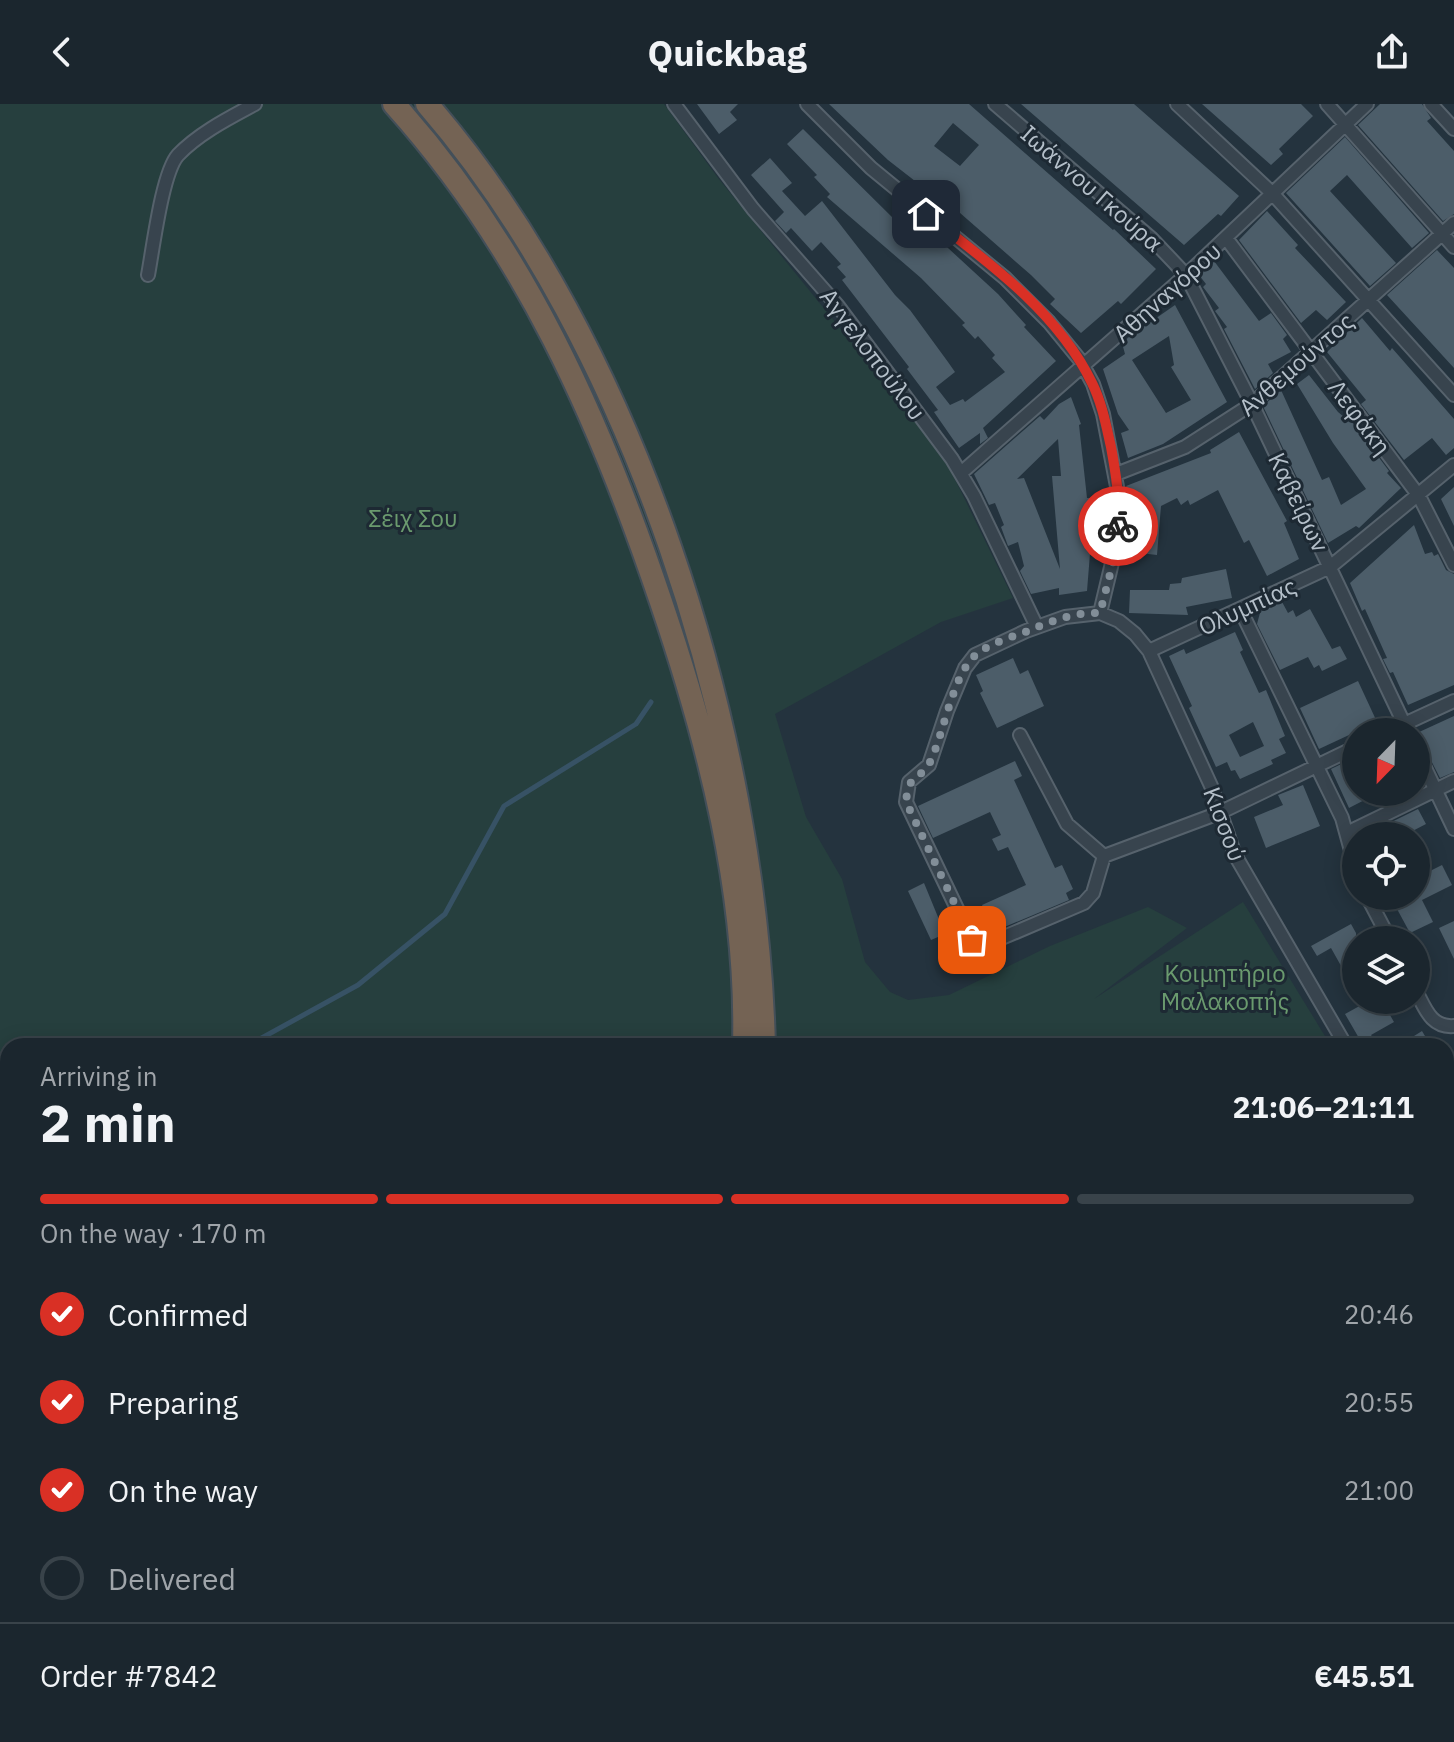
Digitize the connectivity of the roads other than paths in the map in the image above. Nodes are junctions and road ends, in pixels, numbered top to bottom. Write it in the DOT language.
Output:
graph roads {
  1 [pos="255,104"];
  2 [pos="394,104"];
  3 [pos="427,104"];
  4 [pos="674,104"];
  5 [pos="807,104"];
  6 [pos="995,104"];
  7 [pos="1177,104"];
  8 [pos="1327,104"];
  9 [pos="1367,104"];
  10 [pos="1431,104"];
  11 [pos="1345,124"];
  12 [pos="1454,129"];
  13 [pos="1272,193"];
  14 [pos="1454,223"];
  15 [pos="1442,233"];
  16 [pos="1226,238"];
  17 [pos="1454,247"];
  18 [pos="148,275"];
  19 [pos="1186,275"];
  20 [pos="1368,301"];
  21 [pos="1312,353"];
  22 [pos="1083,367"];
  23 [pos="1454,395"];
  24 [pos="1252,404"];
  25 [pos="1454,465"];
  26 [pos="961,473"];
  27 [pos="1116,474"];
  28 [pos="1419,496"];
  29 [pos="1454,565"];
  30 [pos="1330,567"];
  31 [pos="1240,609"];
  32 [pos="1100,613"];
  33 [pos="1037,627"];
  34 [pos="1149,651"];
  35 [pos="1454,701"];
  36 [pos="1401,718"];
  37 [pos="1424,718"];
  38 [pos="1020,735"];
  39 [pos="1342,754"];
  40 [pos="1318,765"];
  41 [pos="1430,779"];
  42 [pos="1454,781"];
  43 [pos="1435,790"];
  44 [pos="1219,813"];
  45 [pos="1342,822"];
  46 [pos="1370,822"];
  47 [pos="1454,829"];
  48 [pos="1104,856"];
  49 [pos="1428,1014"];
  50 [pos="1454,1026"];
  51 [pos="744,1038"];
  52 [pos="764,1038"];
  53 [pos="1341,1038"];
  1 -- 18 [label="street"];
  2 -- 51 [label="highway"];
  3 -- 52 [label="highway"];
  4 -- 26 [label="street, Αγγελοπούλου"];
  5 -- 22 [label="street"];
  6 -- 19 [label="street, Ιωάννου Γκούρα"];
  7 -- 13 [label="street"];
  8 -- 11 [label="street"];
  9 -- 11 [label="street, Αθηναγόρου"];
  10 -- 12 [label="street"];
  11 -- 13 [label="street, Αθηναγόρου"];
  11 -- 15 [label="street"];
  13 -- 16 [label="street, Αθηναγόρου"];
  13 -- 20 [label="street"];
  14 -- 15 [label="street, Ανθεμούντος"];
  15 -- 17 [label="street"];
  15 -- 20 [label="street, Ανθεμούντος"];
  16 -- 19 [label="street, Αθηναγόρου"];
  16 -- 21 [label="street, Λεφάκη"];
  19 -- 22 [label="street, Αθηναγόρου"];
  19 -- 24 [label="street, Καβείρων"];
  20 -- 21 [label="street, Ανθεμούντος"];
  20 -- 23 [label="street"];
  21 -- 24 [label="street, Ανθεμούντος"];
  21 -- 28 [label="street, Λεφάκη"];
  22 -- 26 [label="street, Αθηναγόρου"];
  22 -- 27 [label="street"];
  24 -- 27 [label="street, Ανθεμούντος"];
  24 -- 30 [label="street, Καβείρων"];
  25 -- 28 [label="street, Ολυμπίας"];
  26 -- 33 [label="street, Αγγελοπούλου"];
  27 -- 32 [label="street"];
  28 -- 29 [label="street, Λεφάκη"];
  28 -- 30 [label="street, Ολυμπίας"];
  30 -- 31 [label="street, Ολυμπίας"];
  30 -- 36 [label="street, Καβείρων"];
  31 -- 34 [label="street, Ολυμπίας"];
  31 -- 40 [label="street"];
  32 -- 33 [label="street"];
  32 -- 34 [label="street, Κισσού"];
  33 -- 48 [label="street"];
  34 -- 44 [label="street, Κισσού"];
  35 -- 37 [label="street"];
  38 -- 48 [label="street"];
  39 -- 40 [label="street"];
  40 -- 44 [label="street"];
  40 -- 45 [label="street"];
  41 -- 43 [label="street"];
  42 -- 43 [label="street"];
  43 -- 46 [label="street"];
  43 -- 47 [label="street"];
  44 -- 48 [label="street"];
  44 -- 53 [label="street, Κισσού"];
  49 -- 50 [label="street"];
}
